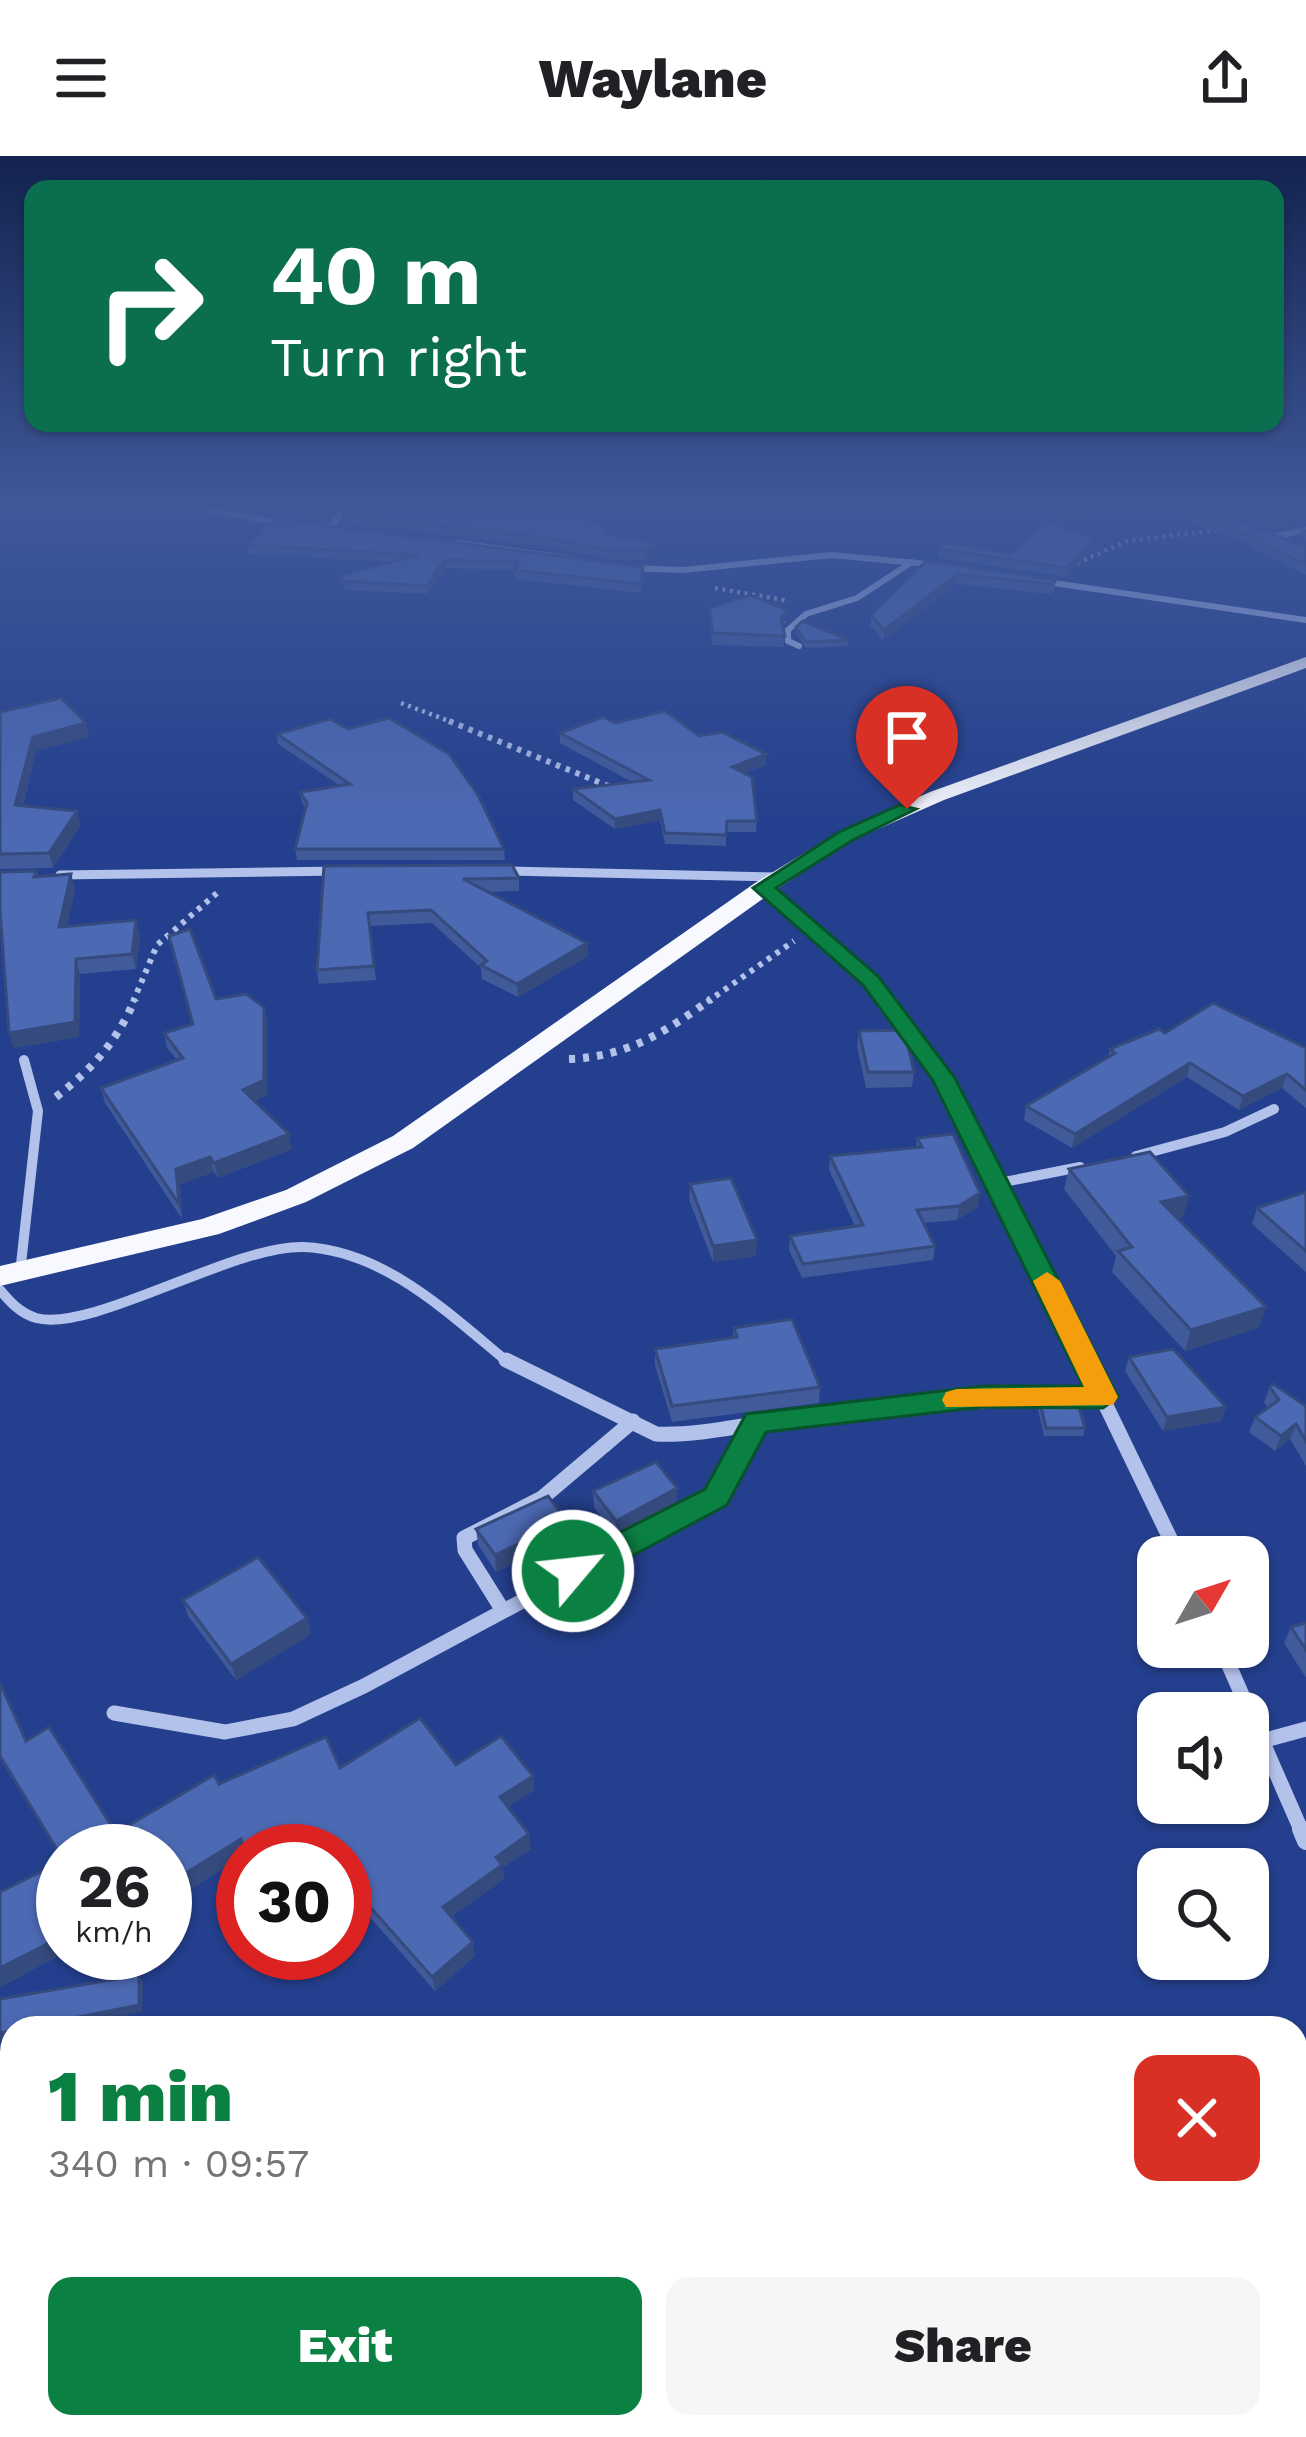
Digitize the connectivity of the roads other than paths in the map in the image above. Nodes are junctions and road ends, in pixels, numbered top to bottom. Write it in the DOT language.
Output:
graph roads {
  1 [pos="813,613"];
  2 [pos="1261,613"];
  3 [pos="1306,620"];
  4 [pos="799,646"];
  5 [pos="1306,662"];
  6 [pos="355,870"];
  7 [pos="488,871"];
  8 [pos="56,876"];
  9 [pos="771,882"];
  10 [pos="24,1060"];
  11 [pos="1274,1109"];
  12 [pos="1116,1160"];
  13 [pos="1093,1165"];
  14 [pos="999,1183"];
  15 [pos="10,1274"];
  16 [pos="0,1290"];
  17 [pos="1103,1397"];
  18 [pos="633,1421"];
  19 [pos="756,1422"];
  20 [pos="1169,1536"];
  21 [pos="502,1609"];
  22 [pos="114,1713"];
  23 [pos="1306,1729"];
  24 [pos="1269,1740"];
  25 [pos="1269,1758"];
  26 [pos="1306,1841"];
  1 -- 4 [label="street"];
  2 -- 3 [label="street"];
  5 -- 9 [label="main road"];
  6 -- 8 [label="street"];
  7 -- 9 [label="street"];
  9 -- 14 [label="street"];
  9 -- 15 [label="main road"];
  10 -- 15 [label="street"];
  11 -- 12 [label="street"];
  13 -- 14 [label="street"];
  14 -- 17 [label="street"];
  16 -- 18 [label="street"];
  17 -- 19 [label="street"];
  17 -- 20 [label="street"];
  18 -- 19 [label="street"];
  18 -- 21 [label="street"];
  19 -- 21 [label="street"];
  21 -- 22 [label="street"];
  23 -- 24 [label="street"];
  25 -- 26 [label="street"];
}
